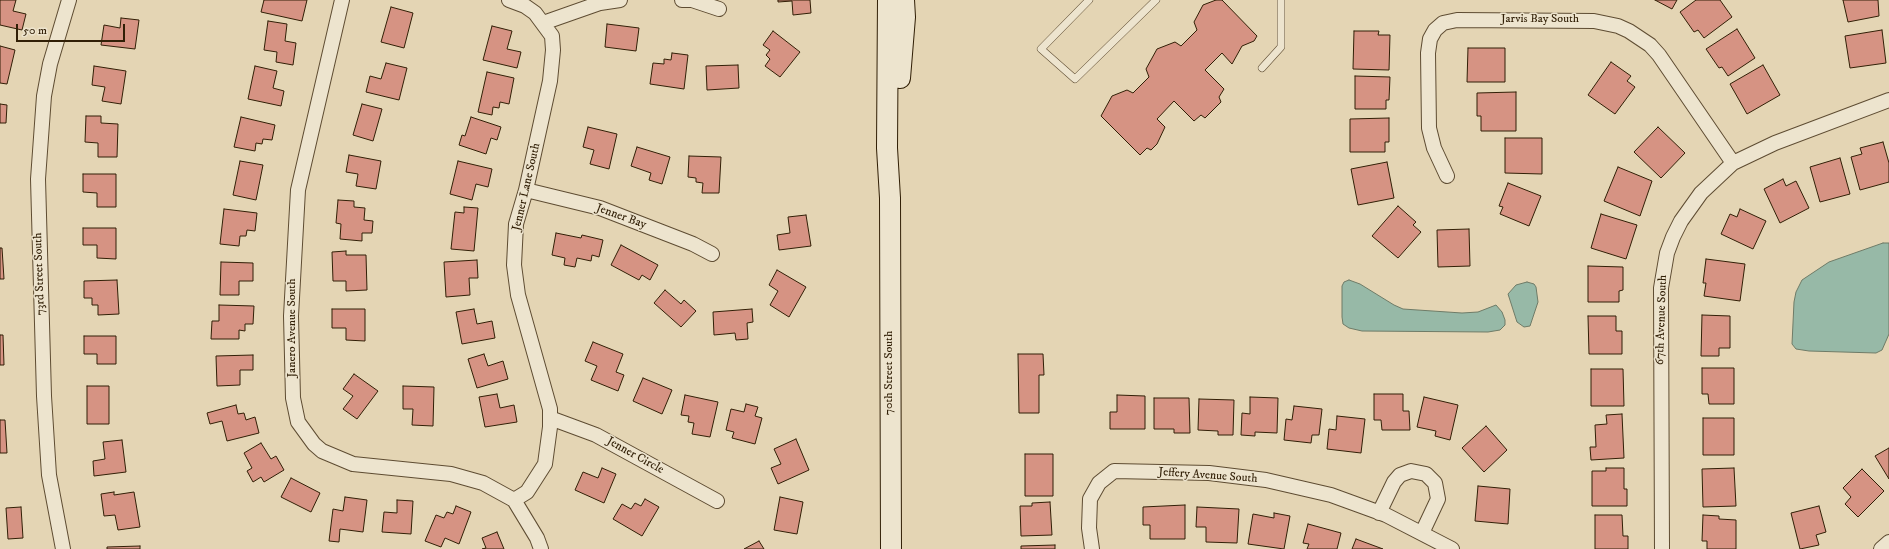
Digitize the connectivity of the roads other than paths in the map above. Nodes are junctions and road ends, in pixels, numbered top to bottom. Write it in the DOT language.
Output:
graph roads {
  1 [pos="69,0"];
  2 [pos="342,0"];
  3 [pos="509,0"];
  4 [pos="620,0"];
  5 [pos="682,0"];
  6 [pos="888,0"];
  7 [pos="904,0"];
  8 [pos="1089,0"];
  9 [pos="1156,0"];
  10 [pos="1281,0"];
  11 [pos="719,9"];
  12 [pos="543,23"];
  13 [pos="1262,68"];
  14 [pos="1889,100"];
  15 [pos="1733,163"];
  16 [pos="1446,176"];
  17 [pos="526,190"];
  18 [pos="890,198"];
  19 [pos="712,254"];
  20 [pos="550,418"];
  21 [pos="514,500"];
  22 [pos="717,501"];
  23 [pos="1380,513"];
  24 [pos="1422,533"];
  25 [pos="1889,542"];
  26 [pos="63,549"];
  27 [pos="541,549"];
  28 [pos="891,549"];
  29 [pos="1092,549"];
  30 [pos="1452,549"];
  31 [pos="1662,549"];
  32 [pos="1882,549"];
  1 -- 26 [label="street, 73rd Street South"];
  2 -- 21 [label="street, Janero Avenue South"];
  3 -- 12 [label="street, Jenner Lane South"];
  4 -- 12 [label="street"];
  5 -- 11 [label="street"];
  6 -- 18 [label="main road, 70th Street South"];
  7 -- 18 [label="main road, 70th Street South"];
  8 -- 9 [label="lane"];
  10 -- 13 [label="lane"];
  12 -- 17 [label="street, Jenner Lane South"];
  14 -- 15 [label="street, 67th Avenue South"];
  15 -- 16 [label="street, Jarvis Bay South"];
  15 -- 31 [label="street, 67th Avenue South"];
  17 -- 19 [label="street, Jenner Bay"];
  17 -- 20 [label="street, Jenner Lane South"];
  18 -- 28 [label="main road, 70th Street South"];
  20 -- 21 [label="street, Jenner Lane South"];
  20 -- 22 [label="street, Jenner Circle"];
  21 -- 27 [label="street"];
  23 -- 24 [label="street, Jeffery Avenue South"];
  23 -- 24 [label="street"];
  23 -- 29 [label="street, Jeffery Avenue South"];
  24 -- 30 [label="street, Jeffery Avenue South"];
  25 -- 32 [label="street"];
}
